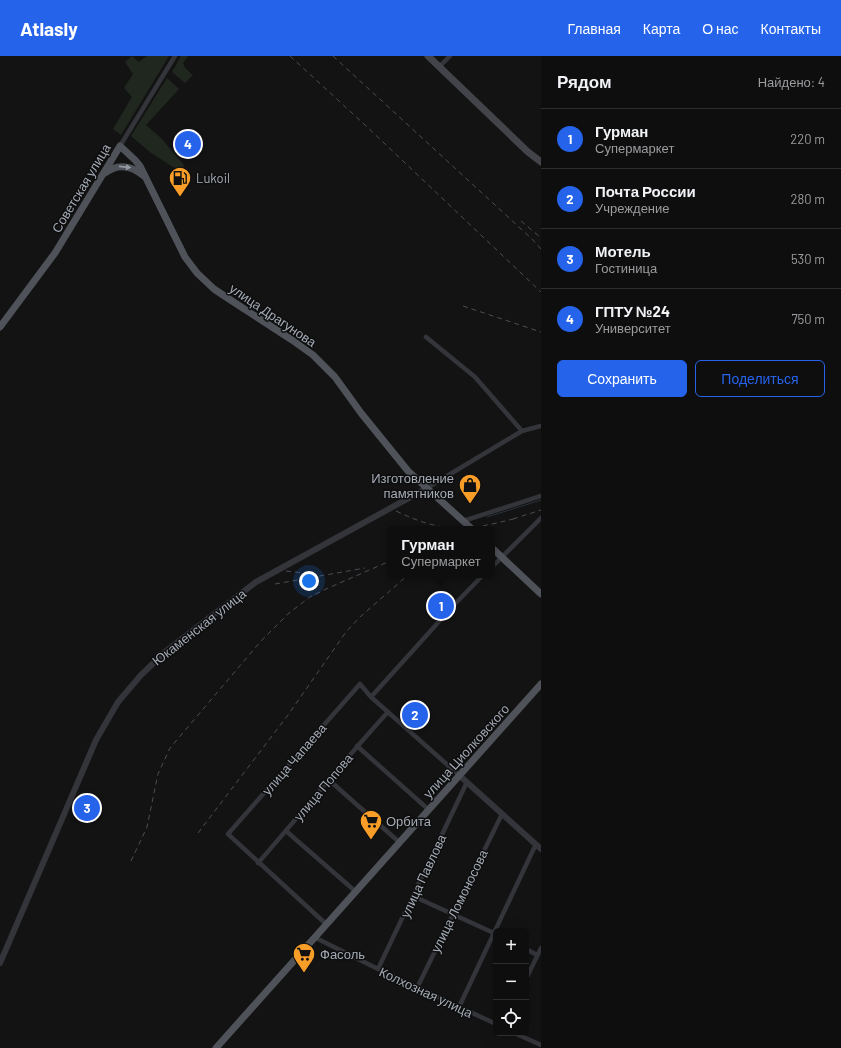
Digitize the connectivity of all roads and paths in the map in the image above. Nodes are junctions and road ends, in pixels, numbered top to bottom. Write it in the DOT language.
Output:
graph roads {
  1 [pos="175,56"];
  2 [pos="428,56"];
  3 [pos="450,56"];
  4 [pos="439,67"];
  5 [pos="120,146"];
  6 [pos="541,162"];
  7 [pos="103,174"];
  8 [pos="146,177"];
  9 [pos="0,328"];
  10 [pos="426,337"];
  11 [pos="541,426"];
  12 [pos="522,431"];
  13 [pos="427,488"];
  14 [pos="541,496"];
  15 [pos="541,518"];
  16 [pos="463,521"];
  17 [pos="469,526"];
  18 [pos="495,551"];
  19 [pos="502,558"];
  20 [pos="495,564"];
  21 [pos="480,578"];
  22 [pos="539,590"];
  23 [pos="541,684"];
  24 [pos="371,697"];
  25 [pos="388,712"];
  26 [pos="357,746"];
  27 [pos="460,776"];
  28 [pos="329,780"];
  29 [pos="467,782"];
  30 [pos="429,810"];
  31 [pos="502,814"];
  32 [pos="286,831"];
  33 [pos="399,842"];
  34 [pos="536,844"];
  35 [pos="541,849"];
  36 [pos="258,863"];
  37 [pos="355,891"];
  38 [pos="413,896"];
  39 [pos="453,914"];
  40 [pos="326,924"];
  41 [pos="497,928"];
  42 [pos="493,932"];
  43 [pos="314,937"];
  44 [pos="493,937"];
  45 [pos="541,948"];
  46 [pos="529,952"];
  47 [pos="537,956"];
  48 [pos="0,963"];
  49 [pos="378,969"];
  50 [pos="529,973"];
  51 [pos="417,988"];
  52 [pos="459,1007"];
  53 [pos="493,1023"];
  54 [pos="520,1036"];
  55 [pos="541,1046"];
  56 [pos="216,1048"];
  1 -- 5 [label="street, Советская улица"];
  2 -- 4 [label="main road"];
  3 -- 4 [label="street"];
  4 -- 6 [label="main road"];
  5 -- 7 [label="main road, Советская улица"];
  5 -- 8 [label="main road, улица Драгунова"];
  7 -- 8 [label="main road, one-way"];
  7 -- 9 [label="main road, Советская улица"];
  8 -- 13 [label="main road, улица Драгунова"];
  10 -- 12 [label="street"];
  11 -- 12 [label="street, Юкаменская улица"];
  12 -- 13 [label="street, Юкаменская улица"];
  13 -- 16 [label="main road, улица Драгунова"];
  13 -- 48 [label="street, Юкаменская улица"];
  14 -- 16 [label="street"];
  15 -- 19 [label="street"];
  16 -- 17 [label="main road, улица Драгунова"];
  18 -- 19 [label="main road"];
  19 -- 20 [label="street"];
  19 -- 22 [label="main road"];
  21 -- 24 [label="street"];
  23 -- 27 [label="main road, улица Циолковского"];
  24 -- 25 [label="street"];
  24 -- 36 [label="street, улица Чапаева"];
  25 -- 26 [label="street, улица Попова"];
  25 -- 27 [label="street"];
  26 -- 28 [label="street, улица Попова"];
  26 -- 30 [label="street"];
  27 -- 29 [label="street"];
  27 -- 30 [label="main road, улица Циолковского"];
  28 -- 32 [label="street, улица Попова"];
  28 -- 33 [label="street"];
  29 -- 31 [label="street"];
  29 -- 38 [label="street, улица Павлова"];
  30 -- 33 [label="main road, улица Циолковского"];
  31 -- 34 [label="street"];
  31 -- 39 [label="street, улица Ломоносова"];
  32 -- 36 [label="street, улица Попова"];
  32 -- 37 [label="street"];
  33 -- 37 [label="main road, улица Циолковского"];
  34 -- 35 [label="street"];
  34 -- 41 [label="street"];
  36 -- 40 [label="street"];
  37 -- 40 [label="main road, улица Циолковского"];
  38 -- 39 [label="street"];
  38 -- 49 [label="street, улица Павлова"];
  39 -- 42 [label="street"];
  39 -- 51 [label="street, улица Ломоносова"];
  40 -- 43 [label="main road, улица Циолковского"];
  43 -- 49 [label="street, Колхозная улица"];
  43 -- 56 [label="main road, улица Циолковского"];
  44 -- 52 [label="street"];
  45 -- 47 [label="street"];
  46 -- 47 [label="street"];
  47 -- 50 [label="street"];
  49 -- 51 [label="street, Колхозная улица"];
  51 -- 52 [label="street, Колхозная улица"];
  52 -- 53 [label="street, Колхозная улица"];
  54 -- 55 [label="street"];
}
